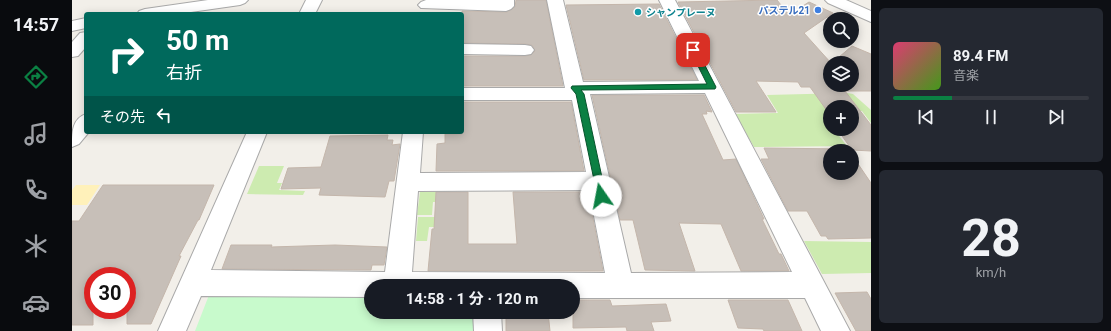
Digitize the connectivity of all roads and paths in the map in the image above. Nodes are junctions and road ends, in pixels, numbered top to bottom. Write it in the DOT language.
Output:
graph roads {
  1 [pos="240,0"];
  2 [pos="314,0"];
  3 [pos="506,0"];
  4 [pos="555,0"];
  5 [pos="667,0"];
  6 [pos="833,0"];
  7 [pos="426,6"];
  8 [pos="171,12"];
  9 [pos="308,12"];
  10 [pos="871,17"];
  11 [pos="84,24"];
  12 [pos="72,26"];
  13 [pos="84,39"];
  14 [pos="464,49"];
  15 [pos="525,50"];
  16 [pos="72,52"];
  17 [pos="712,87"];
  18 [pos="577,91"];
  19 [pos="464,94"];
  20 [pos="84,124"];
  21 [pos="256,134"];
  22 [pos="413,134"];
  23 [pos="72,139"];
  24 [pos="598,181"];
  25 [pos="408,182"];
  26 [pos="397,279"];
  27 [pos="193,283"];
  28 [pos="364,285"];
  29 [pos="812,285"];
  30 [pos="580,286"];
  31 [pos="621,286"];
  32 [pos="488,319"];
  33 [pos="172,331"];
  34 [pos="488,331"];
  35 [pos="836,331"];
  1 -- 8 [label="street"];
  2 -- 9 [label="street"];
  3 -- 7 [label="street"];
  4 -- 18 [label="street"];
  5 -- 17 [label="street"];
  6 -- 10 [label="street"];
  11 -- 12 [label="street"];
  13 -- 16 [label="street"];
  14 -- 15 [label="street"];
  17 -- 18 [label="street"];
  17 -- 29 [label="street"];
  18 -- 19 [label="street"];
  18 -- 24 [label="street"];
  20 -- 23 [label="street"];
  21 -- 27 [label="street"];
  22 -- 25 [label="street"];
  24 -- 25 [label="street"];
  24 -- 31 [label="street"];
  25 -- 26 [label="street"];
  27 -- 28 [label="street"];
  27 -- 33 [label="street"];
  29 -- 31 [label="street"];
  29 -- 35 [label="street"];
  30 -- 31 [label="street"];
  32 -- 34 [label="street"];
}
